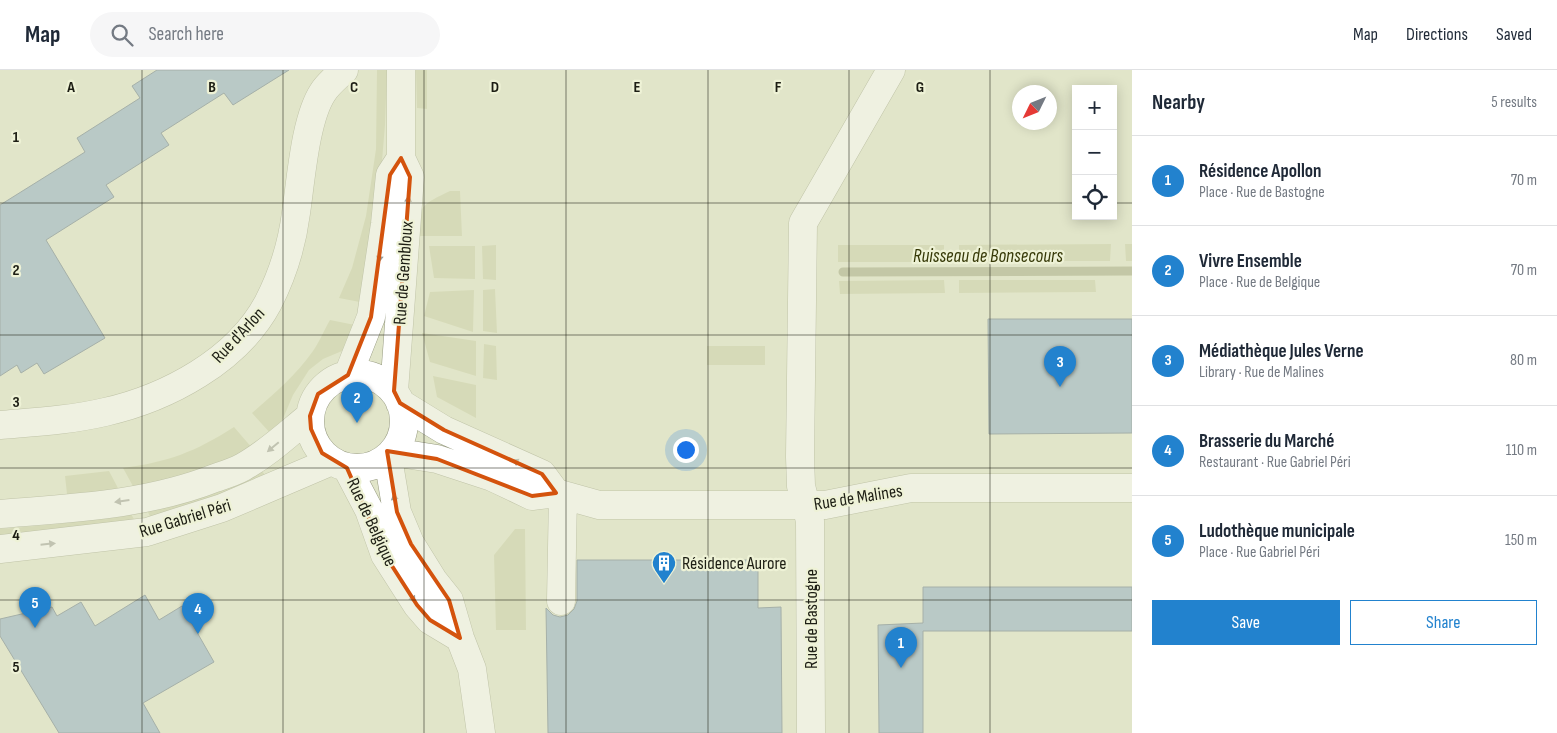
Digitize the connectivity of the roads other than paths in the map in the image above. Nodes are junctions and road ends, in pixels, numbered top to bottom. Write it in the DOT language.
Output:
graph roads {
  1 [pos="344,70"];
  2 [pos="401,70"];
  3 [pos="890,70"];
  4 [pos="401,158"];
  5 [pos="348,375"];
  6 [pos="397,397"];
  7 [pos="310,416"];
  8 [pos="0,424"];
  9 [pos="390,455"];
  10 [pos="340,465"];
  11 [pos="1132,488"];
  12 [pos="559,494"];
  13 [pos="806,505"];
  14 [pos="0,514"];
  15 [pos="0,549"];
  16 [pos="561,601"];
  17 [pos="460,638"];
  18 [pos="481,733"];
  19 [pos="811,733"];
  1 -- 8 [label="street, Rue d'Arlon"];
  2 -- 4 [label="street, Rue de Gembloux"];
  3 -- 13 [label="street, Rue de Bastogne"];
  4 -- 5 [label="street, Rue de Gembloux, one-way"];
  6 -- 4 [label="street, Rue de Gembloux, one-way"];
  5 -- 6 [label="street"];
  5 -- 7 [label="street"];
  6 -- 9 [label="street"];
  12 -- 6 [label="street, one-way"];
  7 -- 10 [label="street"];
  7 -- 14 [label="street, Rue Gabriel Péri, one-way"];
  9 -- 10 [label="street"];
  9 -- 12 [label="street, Rue de Malines"];
  17 -- 9 [label="street, Rue de Belgique, one-way"];
  15 -- 10 [label="street, Rue Gabriel Péri, one-way"];
  10 -- 17 [label="street, Rue de Belgique, one-way"];
  11 -- 13 [label="street, Rue de Malines"];
  12 -- 13 [label="street, Rue de Malines"];
  12 -- 16 [label="street"];
  13 -- 19 [label="street, Rue de Bastogne"];
  17 -- 18 [label="street, Rue de Belgique"];
}
